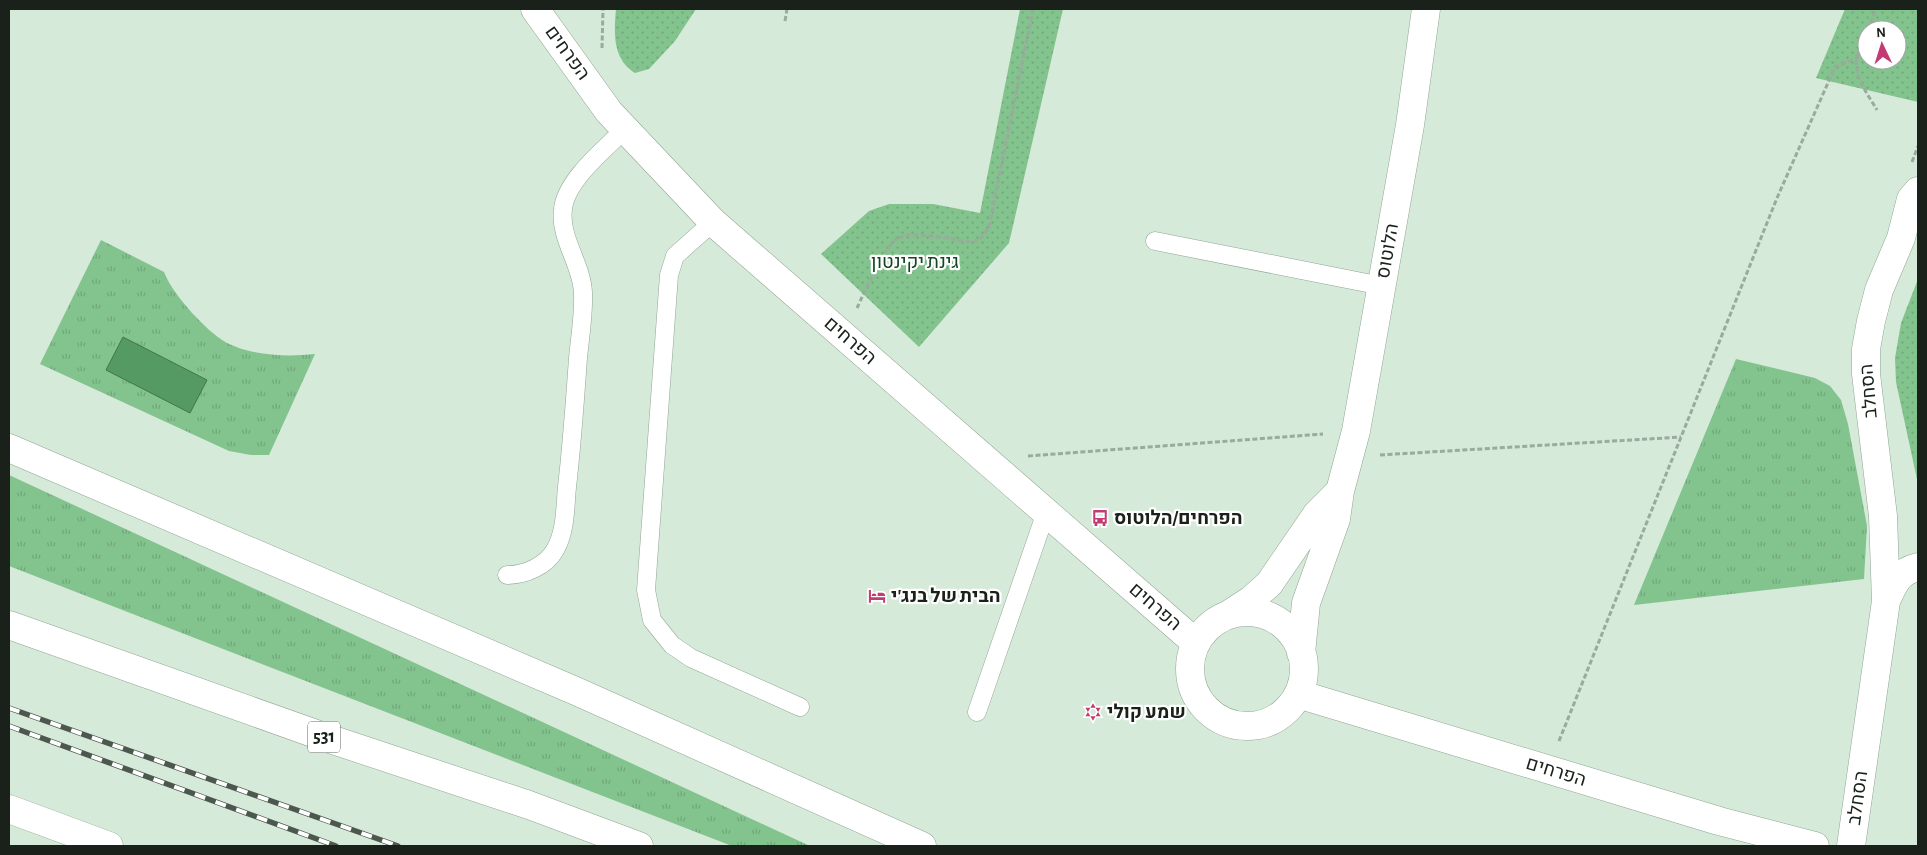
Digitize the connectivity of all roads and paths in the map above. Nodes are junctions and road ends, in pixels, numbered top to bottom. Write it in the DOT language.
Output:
graph roads {
  1 [pos="535,9"];
  2 [pos="603,9"];
  3 [pos="787,9"];
  4 [pos="1033,9"];
  5 [pos="1426,9"];
  6 [pos="785,21"];
  7 [pos="602,51"];
  8 [pos="1857,58"];
  9 [pos="1858,70"];
  10 [pos="1877,110"];
  11 [pos="624,129"];
  12 [pos="1918,192"];
  13 [pos="713,222"];
  14 [pos="1154,241"];
  15 [pos="1382,286"];
  16 [pos="843,335"];
  17 [pos="1681,437"];
  18 [pos="1353,444"];
  19 [pos="9,448"];
  20 [pos="984,459"];
  21 [pos="1340,491"];
  22 [pos="1046,512"];
  23 [pos="1918,567"];
  24 [pos="507,574"];
  25 [pos="1886,601"];
  26 [pos="1226,616"];
  27 [pos="9,625"];
  28 [pos="1196,643"];
  29 [pos="1301,654"];
  30 [pos="1298,694"];
  31 [pos="800,707"];
  32 [pos="977,712"];
  33 [pos="1547,769"];
  34 [pos="9,810"];
  35 [pos="109,846"];
  36 [pos="639,846"];
  37 [pos="922,846"];
  38 [pos="1815,846"];
  39 [pos="1852,846"];
  1 -- 11 [label="main road, הפרחים"];
  2 -- 7 [label="path"];
  3 -- 6 [label="path"];
  4 -- 16 [label="path"];
  5 -- 15 [label="main road, הלוטוס"];
  8 -- 17 [label="path"];
  9 -- 10 [label="path"];
  11 -- 13 [label="main road, הפרחים"];
  11 -- 24 [label="lane"];
  12 -- 25 [label="main road, הסחלב"];
  13 -- 16 [label="main road, הפרחים"];
  13 -- 31 [label="lane"];
  14 -- 15 [label="lane"];
  15 -- 18 [label="main road, הלוטוס"];
  16 -- 20 [label="main road, הפרחים"];
  17 -- 18 [label="path"];
  17 -- 33 [label="path"];
  18 -- 20 [label="path"];
  18 -- 21 [label="main road, הלוטוס"];
  19 -- 37 [label="main road"];
  20 -- 22 [label="main road, הפרחים"];
  21 -- 26 [label="main road"];
  21 -- 29 [label="main road, הלוטוס"];
  22 -- 28 [label="main road, הפרחים"];
  22 -- 32 [label="lane"];
  23 -- 25 [label="main road, הסחלב"];
  25 -- 39 [label="main road, הסחלב"];
  26 -- 28 [label="main road"];
  26 -- 29 [label="main road"];
  27 -- 36 [label="main road, 531"];
  28 -- 30 [label="main road"];
  29 -- 30 [label="main road"];
  30 -- 33 [label="main road, הפרחים"];
  33 -- 38 [label="main road, הפרחים"];
  34 -- 35 [label="main road"];
}
